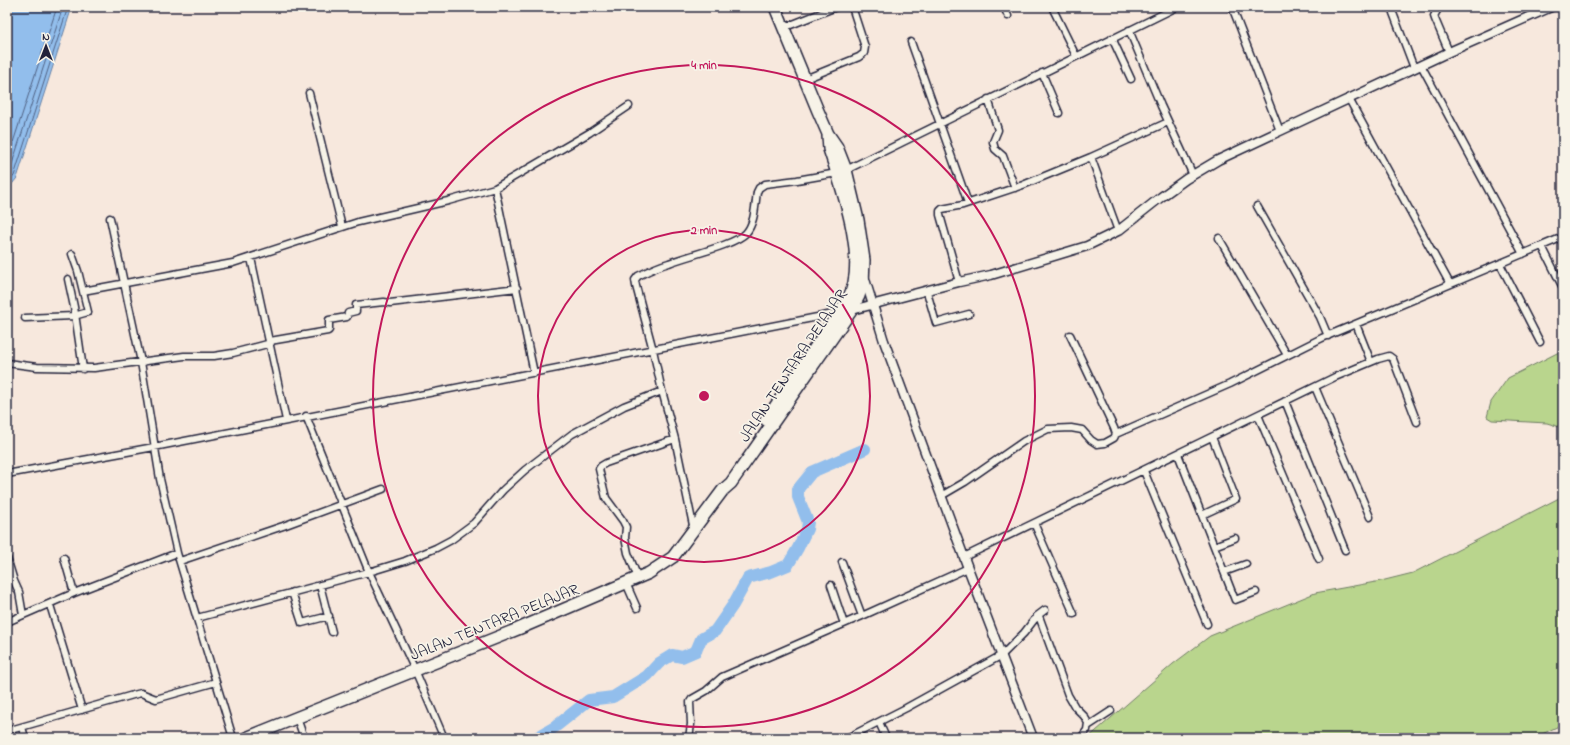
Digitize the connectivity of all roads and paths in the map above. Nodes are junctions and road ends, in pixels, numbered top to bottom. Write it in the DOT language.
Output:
graph roads {
  1 [pos="775,7"];
  2 [pos="836,7"];
  3 [pos="852,7"];
  4 [pos="1004,7"];
  5 [pos="1052,7"];
  6 [pos="1177,7"];
  7 [pos="1232,7"];
  8 [pos="1439,7"];
  9 [pos="1551,7"];
  10 [pos="1393,13"];
  11 [pos="1008,16"];
  12 [pos="783,28"];
  13 [pos="1129,30"];
  14 [pos="1112,38"];
  15 [pos="911,42"];
  16 [pos="1449,52"];
  17 [pos="1076,56"];
  18 [pos="1417,67"];
  19 [pos="1042,73"];
  20 [pos="805,79"];
  21 [pos="1131,79"];
  22 [pos="309,93"];
  23 [pos="988,99"];
  24 [pos="1349,99"];
  25 [pos="629,106"];
  26 [pos="1059,113"];
  27 [pos="1168,122"];
  28 [pos="939,124"];
  29 [pos="1280,131"];
  30 [pos="1091,157"];
  31 [pos="841,171"];
  32 [pos="1193,175"];
  33 [pos="495,188"];
  34 [pos="1015,188"];
  35 [pos="968,203"];
  36 [pos="1256,206"];
  37 [pos="110,218"];
  38 [pos="342,227"];
  39 [pos="1118,230"];
  40 [pos="1563,237"];
  41 [pos="1219,238"];
  42 [pos="1542,246"];
  43 [pos="72,254"];
  44 [pos="1523,254"];
  45 [pos="251,258"];
  46 [pos="1500,264"];
  47 [pos="860,273"];
  48 [pos="68,279"];
  49 [pos="959,282"];
  50 [pos="125,283"];
  51 [pos="1450,284"];
  52 [pos="517,288"];
  53 [pos="1563,288"];
  54 [pos="84,291"];
  55 [pos="927,292"];
  56 [pos="873,306"];
  57 [pos="851,311"];
  58 [pos="838,314"];
  59 [pos="970,314"];
  60 [pos="74,316"];
  61 [pos="25,318"];
  62 [pos="1356,324"];
  63 [pos="1070,334"];
  64 [pos="1328,336"];
  65 [pos="270,342"];
  66 [pos="1540,342"];
  67 [pos="653,350"];
  68 [pos="1287,355"];
  69 [pos="141,362"];
  70 [pos="1371,362"];
  71 [pos="7,363"];
  72 [pos="83,369"];
  73 [pos="534,373"];
  74 [pos="1315,387"];
  75 [pos="662,391"];
  76 [pos="1285,401"];
  77 [pos="1258,414"];
  78 [pos="306,416"];
  79 [pos="286,420"];
  80 [pos="1417,422"];
  81 [pos="1116,434"];
  82 [pos="1212,437"];
  83 [pos="675,439"];
  84 [pos="154,447"];
  85 [pos="1178,454"];
  86 [pos="1144,470"];
  87 [pos="7,474"];
  88 [pos="383,489"];
  89 [pos="723,490"];
  90 [pos="941,496"];
  91 [pos="342,504"];
  92 [pos="1202,515"];
  93 [pos="1370,517"];
  94 [pos="1034,523"];
  95 [pos="694,531"];
  96 [pos="1235,538"];
  97 [pos="1214,546"];
  98 [pos="1344,550"];
  99 [pos="177,553"];
  100 [pos="964,557"];
  101 [pos="7,558"];
  102 [pos="64,558"];
  103 [pos="1319,559"];
  104 [pos="180,562"];
  105 [pos="842,562"];
  106 [pos="1246,564"];
  107 [pos="968,568"];
  108 [pos="369,572"];
  109 [pos="1224,572"];
  110 [pos="638,578"];
  111 [pos="626,583"];
  112 [pos="320,585"];
  113 [pos="831,585"];
  114 [pos="292,592"];
  115 [pos="1256,592"];
  116 [pos="74,593"];
  117 [pos="50,605"];
  118 [pos="637,608"];
  119 [pos="1045,610"];
  120 [pos="1074,614"];
  121 [pos="24,615"];
  122 [pos="329,616"];
  123 [pos="862,616"];
  124 [pos="1037,616"];
  125 [pos="197,618"];
  126 [pos="7,622"];
  127 [pos="844,624"];
  128 [pos="1207,624"];
  129 [pos="332,632"];
  130 [pos="1002,655"];
  131 [pos="415,670"];
  132 [pos="216,682"];
  133 [pos="82,710"];
  134 [pos="1111,711"];
  135 [pos="297,718"];
  136 [pos="879,722"];
  137 [pos="1088,726"];
  138 [pos="22,727"];
  139 [pos="7,731"];
  140 [pos="862,731"];
  141 [pos="26,738"];
  142 [pos="233,738"];
  143 [pos="246,738"];
  144 [pos="304,738"];
  145 [pos="444,738"];
  146 [pos="689,738"];
  147 [pos="847,738"];
  148 [pos="864,738"];
  149 [pos="886,738"];
  150 [pos="1033,738"];
  151 [pos="1081,738"];
  1 -- 12 [label="highway, JALAN TENTARA PELAJAR"];
  2 -- 12 [label="street"];
  3 -- 20 [label="street"];
  4 -- 11 [label="street"];
  5 -- 17 [label="street"];
  6 -- 13 [label="street"];
  7 -- 29 [label="street"];
  8 -- 16 [label="street"];
  9 -- 16 [label="street"];
  10 -- 18 [label="street"];
  12 -- 20 [label="highway, JALAN TENTARA PELAJAR"];
  13 -- 14 [label="street"];
  13 -- 27 [label="street"];
  14 -- 17 [label="street"];
  14 -- 21 [label="street"];
  15 -- 28 [label="street"];
  16 -- 18 [label="street"];
  17 -- 19 [label="street"];
  18 -- 24 [label="street"];
  18 -- 44 [label="street"];
  19 -- 23 [label="street"];
  19 -- 26 [label="street"];
  20 -- 31 [label="highway, JALAN TENTARA PELAJAR"];
  22 -- 38 [label="street"];
  23 -- 28 [label="street"];
  23 -- 34 [label="street"];
  24 -- 29 [label="street"];
  24 -- 51 [label="street"];
  25 -- 33 [label="street"];
  27 -- 30 [label="street"];
  27 -- 32 [label="street"];
  28 -- 31 [label="street"];
  28 -- 35 [label="street"];
  29 -- 32 [label="street"];
  30 -- 34 [label="street"];
  30 -- 39 [label="street"];
  31 -- 47 [label="highway, JALAN TENTARA PELAJAR"];
  31 -- 67 [label="street"];
  32 -- 39 [label="street"];
  33 -- 38 [label="street"];
  33 -- 52 [label="street"];
  34 -- 35 [label="street"];
  35 -- 49 [label="street"];
  36 -- 64 [label="street"];
  37 -- 50 [label="street"];
  38 -- 45 [label="street"];
  39 -- 49 [label="street"];
  40 -- 42 [label="street"];
  41 -- 68 [label="street"];
  42 -- 44 [label="street"];
  42 -- 53 [label="street"];
  43 -- 54 [label="street"];
  44 -- 46 [label="street"];
  45 -- 50 [label="street"];
  45 -- 65 [label="street"];
  46 -- 51 [label="street"];
  46 -- 66 [label="street"];
  47 -- 56 [label="street"];
  47 -- 57 [label="highway, JALAN TENTARA PELAJAR"];
  47 -- 58 [label="highway, JALAN TENTARA PELAJAR"];
  48 -- 60 [label="street"];
  49 -- 55 [label="street"];
  50 -- 54 [label="street"];
  50 -- 69 [label="street"];
  51 -- 62 [label="street"];
  52 -- 65 [label="street"];
  52 -- 73 [label="street"];
  54 -- 60 [label="street"];
  55 -- 56 [label="street"];
  55 -- 59 [label="street"];
  56 -- 57 [label="street"];
  56 -- 90 [label="street"];
  57 -- 58 [label="street"];
  57 -- 89 [label="highway, JALAN TENTARA PELAJAR"];
  58 -- 67 [label="street"];
  58 -- 89 [label="highway, JALAN TENTARA PELAJAR"];
  60 -- 61 [label="street"];
  60 -- 72 [label="street"];
  62 -- 64 [label="street"];
  62 -- 70 [label="street"];
  63 -- 81 [label="street"];
  64 -- 68 [label="street"];
  65 -- 69 [label="street"];
  65 -- 79 [label="street"];
  67 -- 73 [label="street"];
  67 -- 75 [label="street"];
  68 -- 81 [label="street"];
  69 -- 72 [label="street"];
  69 -- 84 [label="street"];
  70 -- 74 [label="street"];
  70 -- 80 [label="street"];
  71 -- 72 [label="street"];
  73 -- 78 [label="street"];
  74 -- 76 [label="street"];
  74 -- 93 [label="street"];
  75 -- 83 [label="street"];
  75 -- 108 [label="street"];
  76 -- 77 [label="street"];
  76 -- 98 [label="street"];
  77 -- 82 [label="street"];
  77 -- 103 [label="street"];
  78 -- 79 [label="street"];
  78 -- 91 [label="street"];
  79 -- 84 [label="street"];
  81 -- 90 [label="street"];
  82 -- 85 [label="street"];
  82 -- 92 [label="street"];
  83 -- 95 [label="street"];
  83 -- 110 [label="street"];
  84 -- 87 [label="street"];
  84 -- 99 [label="street"];
  85 -- 86 [label="street"];
  85 -- 92 [label="street"];
  86 -- 94 [label="street"];
  86 -- 128 [label="street"];
  88 -- 91 [label="street"];
  89 -- 95 [label="highway, JALAN TENTARA PELAJAR"];
  90 -- 100 [label="street"];
  91 -- 104 [label="street"];
  91 -- 108 [label="street"];
  92 -- 97 [label="street"];
  94 -- 100 [label="street"];
  94 -- 120 [label="street"];
  95 -- 110 [label="highway, JALAN TENTARA PELAJAR"];
  96 -- 97 [label="street"];
  97 -- 109 [label="street"];
  99 -- 104 [label="street"];
  99 -- 116 [label="street"];
  100 -- 107 [label="street"];
  101 -- 121 [label="street"];
  102 -- 116 [label="street"];
  104 -- 125 [label="street"];
  105 -- 123 [label="street"];
  106 -- 109 [label="street"];
  107 -- 123 [label="street"];
  107 -- 130 [label="street"];
  108 -- 112 [label="street"];
  108 -- 131 [label="street"];
  109 -- 115 [label="street"];
  110 -- 111 [label="highway, JALAN TENTARA PELAJAR"];
  111 -- 118 [label="street"];
  111 -- 131 [label="highway, JALAN TENTARA PELAJAR"];
  112 -- 114 [label="street"];
  112 -- 122 [label="street"];
  113 -- 127 [label="street"];
  114 -- 122 [label="street"];
  114 -- 125 [label="street"];
  116 -- 117 [label="street"];
  117 -- 121 [label="street"];
  117 -- 133 [label="street"];
  119 -- 124 [label="street"];
  121 -- 126 [label="street"];
  122 -- 129 [label="street"];
  123 -- 127 [label="street"];
  124 -- 130 [label="street"];
  124 -- 137 [label="street"];
  125 -- 132 [label="street"];
  127 -- 146 [label="street"];
  130 -- 136 [label="street"];
  130 -- 150 [label="street"];
  131 -- 135 [label="highway, JALAN TENTARA PELAJAR"];
  131 -- 145 [label="street"];
  132 -- 133 [label="street"];
  132 -- 142 [label="street"];
  133 -- 138 [label="street"];
  134 -- 137 [label="street"];
  135 -- 143 [label="highway, JALAN TENTARA PELAJAR"];
  135 -- 144 [label="street"];
  136 -- 140 [label="street"];
  136 -- 149 [label="street"];
  137 -- 151 [label="street"];
  138 -- 139 [label="street"];
  138 -- 141 [label="street"];
  140 -- 147 [label="street"];
  140 -- 148 [label="street"];
}
